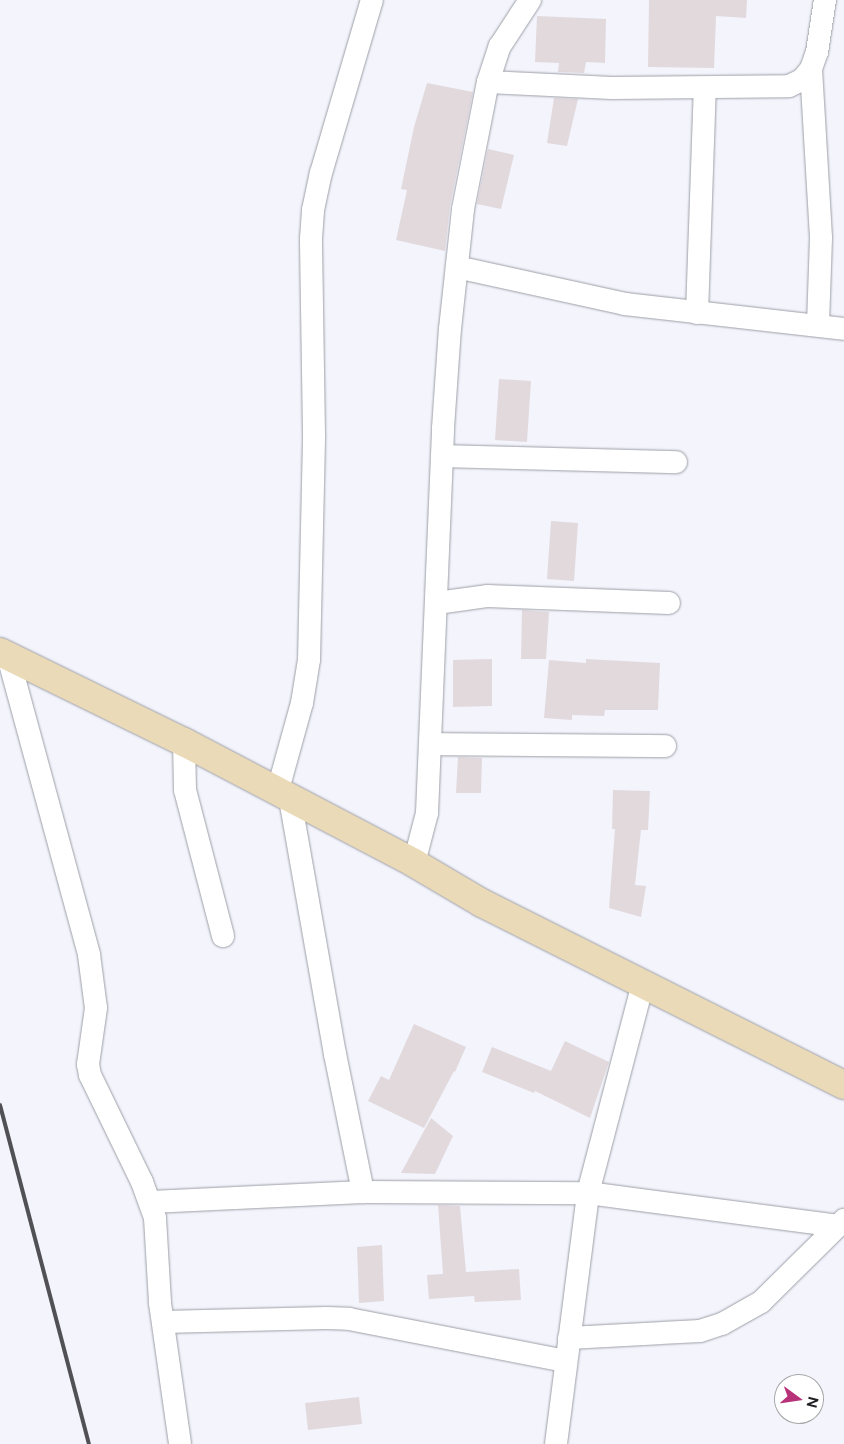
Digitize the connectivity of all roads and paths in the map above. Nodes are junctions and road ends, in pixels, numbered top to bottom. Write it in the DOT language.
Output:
graph roads {
  1 [pos="372,0"];
  2 [pos="530,0"];
  3 [pos="824,0"];
  4 [pos="811,69"];
  5 [pos="488,82"];
  6 [pos="705,88"];
  7 [pos="457,266"];
  8 [pos="697,313"];
  9 [pos="818,325"];
  10 [pos="844,329"];
  11 [pos="442,456"];
  12 [pos="676,462"];
  13 [pos="437,603"];
  14 [pos="669,603"];
  15 [pos="4,654"];
  16 [pos="184,742"];
  17 [pos="431,744"];
  18 [pos="665,746"];
  19 [pos="284,796"];
  20 [pos="414,862"];
  21 [pos="223,936"];
  22 [pos="643,984"];
  23 [pos="844,1085"];
  24 [pos="363,1192"];
  25 [pos="588,1193"];
  26 [pos="151,1202"];
  27 [pos="841,1223"];
  28 [pos="163,1322"];
  29 [pos="570,1338"];
  30 [pos="566,1361"];
  31 [pos="180,1444"];
  32 [pos="556,1444"];
  1 -- 19 [label="street"];
  2 -- 5 [label="street"];
  3 -- 4 [label="street"];
  4 -- 6 [label="street"];
  4 -- 9 [label="street"];
  5 -- 6 [label="street"];
  5 -- 7 [label="street"];
  6 -- 8 [label="street"];
  7 -- 8 [label="street"];
  7 -- 11 [label="street"];
  8 -- 9 [label="street"];
  9 -- 10 [label="street"];
  11 -- 12 [label="street"];
  11 -- 13 [label="street"];
  13 -- 14 [label="street"];
  13 -- 17 [label="street"];
  15 -- 16 [label="street"];
  15 -- 26 [label="street"];
  16 -- 19 [label="street"];
  16 -- 21 [label="street"];
  17 -- 18 [label="street"];
  17 -- 20 [label="street"];
  19 -- 20 [label="street"];
  19 -- 24 [label="street"];
  20 -- 22 [label="street"];
  22 -- 23 [label="street"];
  22 -- 25 [label="street"];
  24 -- 25 [label="street"];
  24 -- 26 [label="street"];
  25 -- 27 [label="street"];
  25 -- 29 [label="street"];
  26 -- 28 [label="street"];
  27 -- 29 [label="street"];
  28 -- 30 [label="street"];
  28 -- 31 [label="street"];
  29 -- 30 [label="street"];
  30 -- 32 [label="street"];
}
